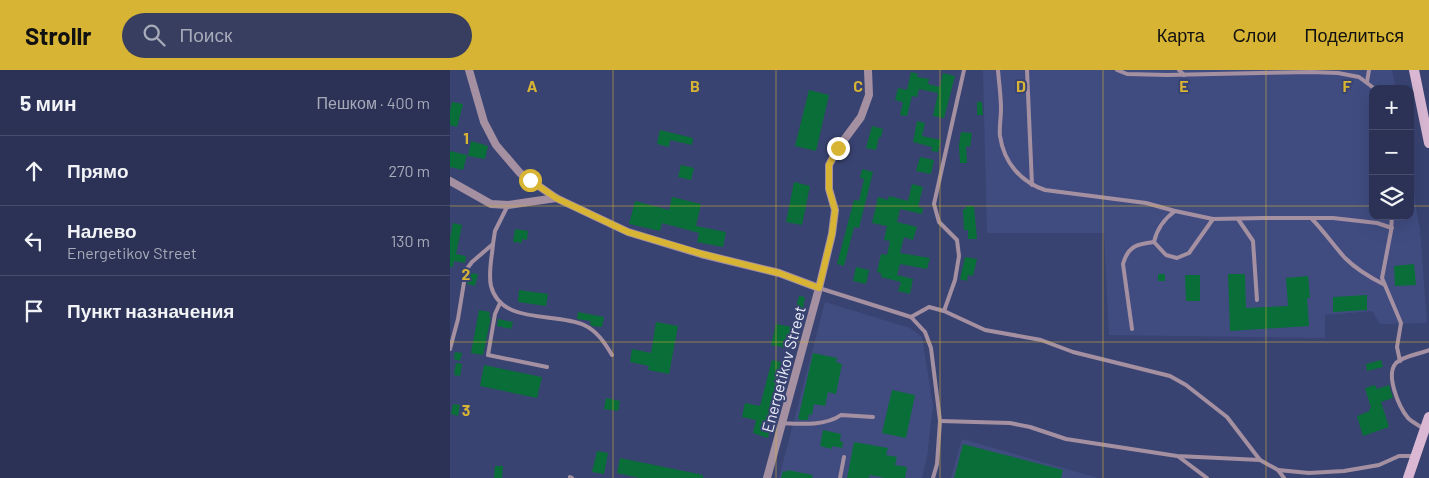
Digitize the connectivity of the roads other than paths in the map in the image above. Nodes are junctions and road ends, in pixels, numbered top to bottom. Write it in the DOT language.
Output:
graph roads {
  1 [pos="469,70"];
  2 [pos="868,70"];
  3 [pos="964,70"];
  4 [pos="998,70"];
  5 [pos="1027,70"];
  6 [pos="1118,70"];
  7 [pos="1178,70"];
  8 [pos="1263,70"];
  9 [pos="1369,70"];
  10 [pos="1414,70"];
  11 [pos="1269,74"];
  12 [pos="1184,75"];
  13 [pos="1367,82"];
  14 [pos="1370,85"];
  15 [pos="1429,143"];
  16 [pos="450,181"];
  17 [pos="1032,186"];
  18 [pos="556,198"];
  19 [pos="508,205"];
  20 [pos="1175,211"];
  21 [pos="1238,218"];
  22 [pos="1311,218"];
  23 [pos="1213,219"];
  24 [pos="1392,220"];
  25 [pos="1392,228"];
  26 [pos="1154,242"];
  27 [pos="493,244"];
  28 [pos="1386,286"];
  29 [pos="819,288"];
  30 [pos="1257,300"];
  31 [pos="500,303"];
  32 [pos="944,311"];
  33 [pos="911,317"];
  34 [pos="1132,329"];
  35 [pos="450,349"];
  36 [pos="1429,350"];
  37 [pos="612,355"];
  38 [pos="1400,360"];
  39 [pos="547,367"];
  40 [pos="873,417"];
  41 [pos="1429,417"];
  42 [pos="940,421"];
  43 [pos="782,423"];
  44 [pos="1425,429"];
  45 [pos="1177,456"];
  46 [pos="1416,456"];
  47 [pos="844,457"];
  48 [pos="1260,460"];
  49 [pos="1278,470"];
  50 [pos="767,478"];
  51 [pos="840,478"];
  52 [pos="933,478"];
  53 [pos="1207,478"];
  54 [pos="1284,478"];
  55 [pos="1408,478"];
  1 -- 18 [label="street"];
  2 -- 29 [label="street, Energetikov Street"];
  3 -- 32 [label="lane"];
  4 -- 17 [label="lane"];
  5 -- 17 [label="lane"];
  6 -- 12 [label="lane"];
  7 -- 12 [label="lane"];
  8 -- 11 [label="lane"];
  9 -- 13 [label="lane"];
  10 -- 15 [label="main road"];
  11 -- 12 [label="lane"];
  11 -- 13 [label="lane"];
  13 -- 14 [label="lane"];
  16 -- 19 [label="street"];
  17 -- 20 [label="lane"];
  18 -- 19 [label="street"];
  18 -- 29 [label="street"];
  19 -- 27 [label="lane"];
  20 -- 23 [label="lane"];
  20 -- 26 [label="lane"];
  21 -- 22 [label="lane"];
  21 -- 23 [label="lane"];
  21 -- 30 [label="lane"];
  22 -- 25 [label="lane"];
  22 -- 28 [label="lane"];
  23 -- 26 [label="lane"];
  24 -- 25 [label="lane"];
  25 -- 28 [label="lane"];
  26 -- 34 [label="lane"];
  27 -- 31 [label="lane"];
  27 -- 35 [label="lane"];
  28 -- 38 [label="lane"];
  29 -- 33 [label="lane"];
  29 -- 43 [label="street, Energetikov Street"];
  31 -- 37 [label="lane"];
  31 -- 39 [label="lane"];
  32 -- 33 [label="lane"];
  32 -- 48 [label="lane"];
  33 -- 42 [label="lane"];
  36 -- 38 [label="lane"];
  38 -- 44 [label="lane"];
  40 -- 43 [label="lane"];
  41 -- 44 [label="main road"];
  42 -- 45 [label="lane"];
  42 -- 52 [label="lane"];
  43 -- 50 [label="street, Energetikov Street"];
  44 -- 46 [label="main road"];
  45 -- 48 [label="lane"];
  45 -- 53 [label="lane"];
  46 -- 49 [label="lane"];
  46 -- 55 [label="main road"];
  47 -- 51 [label="lane"];
  48 -- 49 [label="lane"];
  49 -- 54 [label="lane"];
}
